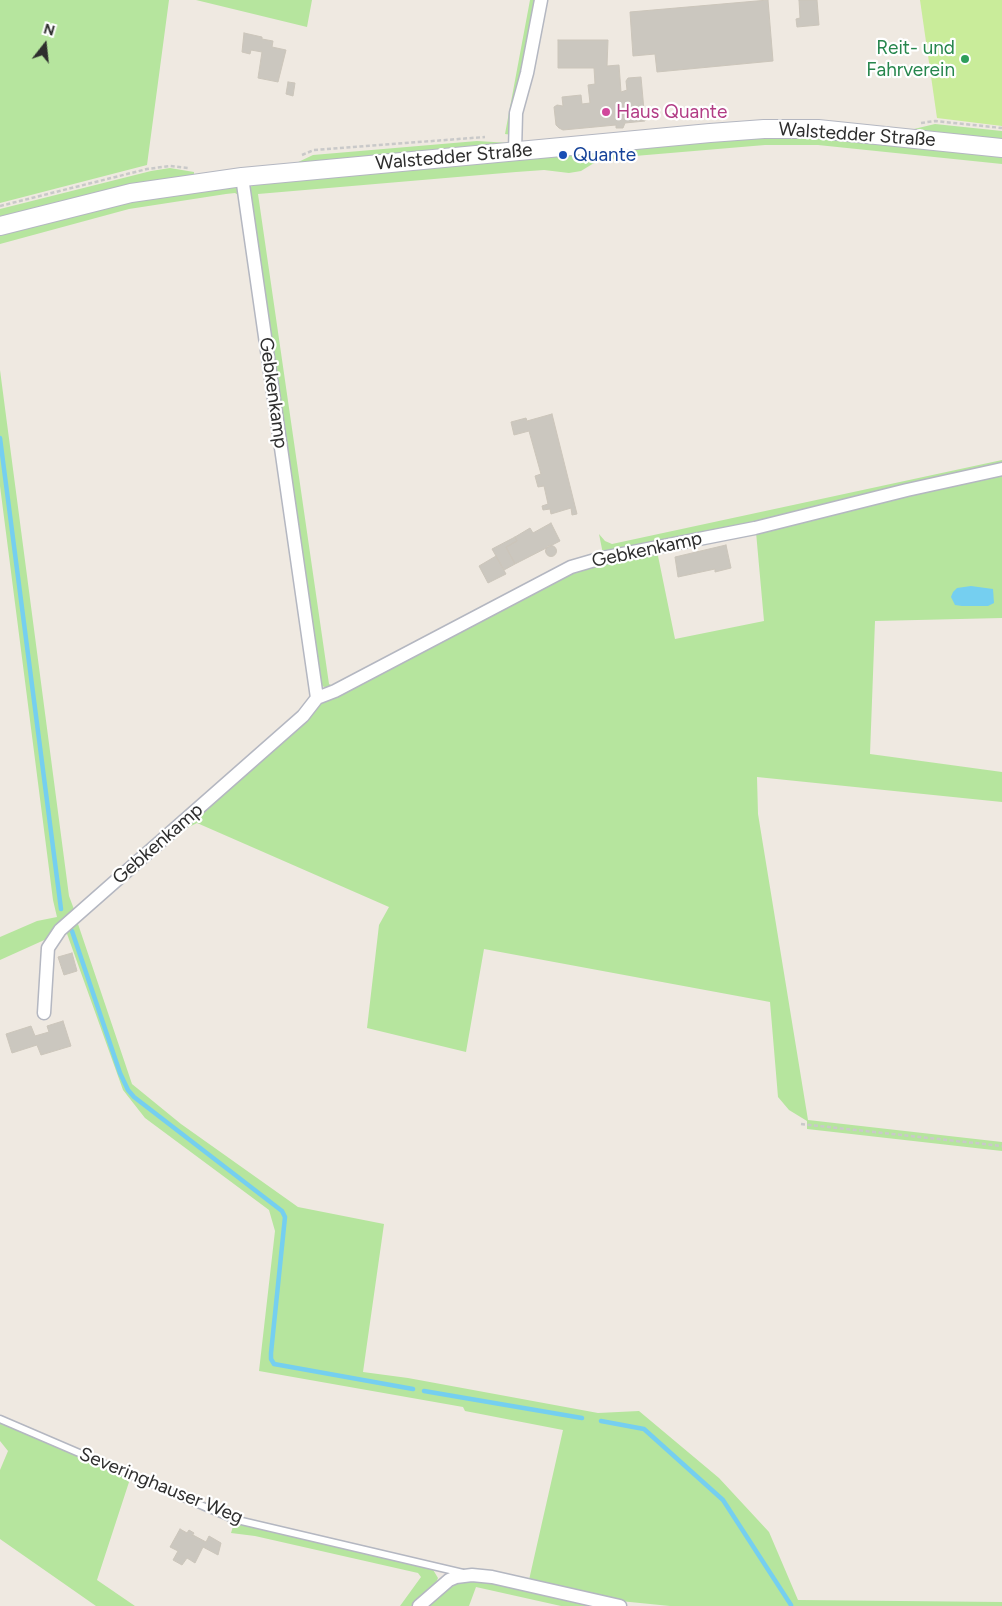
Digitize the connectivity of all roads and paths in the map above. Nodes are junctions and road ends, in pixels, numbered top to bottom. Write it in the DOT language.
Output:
graph roads {
  1 [pos="541,0"];
  2 [pos="1002,148"];
  3 [pos="515,151"];
  4 [pos="242,177"];
  5 [pos="0,226"];
  6 [pos="1002,469"];
  7 [pos="317,698"];
  8 [pos="44,1012"];
  9 [pos="801,1124"];
  10 [pos="1002,1146"];
  11 [pos="0,1419"];
  12 [pos="472,1575"];
  13 [pos="419,1606"];
  14 [pos="620,1606"];
  1 -- 3 [label="street"];
  2 -- 3 [label="main road, Walstedder Straße"];
  3 -- 4 [label="main road, Walstedder Straße"];
  4 -- 5 [label="main road, Walstedder Straße"];
  4 -- 7 [label="street, Gebkenkamp"];
  6 -- 7 [label="street, Gebkenkamp"];
  7 -- 8 [label="street, Gebkenkamp"];
  9 -- 10 [label="path"];
  11 -- 12 [label="lane, Severinghauser Weg"];
  12 -- 13 [label="street, Severinghauser Weg"];
  12 -- 14 [label="street, Severinghauser Weg"];
}
